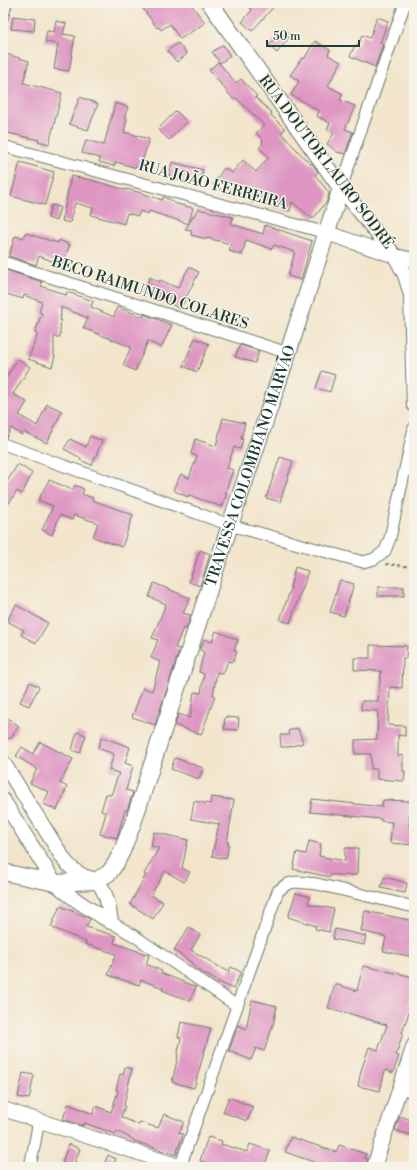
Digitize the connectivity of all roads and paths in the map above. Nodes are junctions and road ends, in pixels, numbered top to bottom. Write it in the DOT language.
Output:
graph roads {
  1 [pos="6,3"];
  2 [pos="210,3"];
  3 [pos="405,3"];
  4 [pos="3,16"];
  5 [pos="3,146"];
  6 [pos="341,188"];
  7 [pos="327,234"];
  8 [pos="395,256"];
  9 [pos="414,260"];
  10 [pos="3,262"];
  11 [pos="288,353"];
  12 [pos="414,406"];
  13 [pos="414,428"];
  14 [pos="3,444"];
  15 [pos="230,524"];
  16 [pos="363,562"];
  17 [pos="414,567"];
  18 [pos="3,762"];
  19 [pos="3,800"];
  20 [pos="3,872"];
  21 [pos="95,881"];
  22 [pos="55,883"];
  23 [pos="414,907"];
  24 [pos="112,922"];
  25 [pos="237,1006"];
  26 [pos="414,1045"];
  27 [pos="400,1087"];
  28 [pos="414,1093"];
  29 [pos="3,1110"];
  30 [pos="40,1121"];
  31 [pos="30,1167"];
  32 [pos="181,1167"];
  33 [pos="374,1167"];
  1 -- 4 [label="street"];
  2 -- 6 [label="main road, RUA DOUTOR LAURO SODRÉ"];
  3 -- 6 [label="street, TRAVESSA COLOMBIANO MARVÃO"];
  5 -- 7 [label="street, RUA JOÃO FERREIRA"];
  6 -- 7 [label="main road, TRAVESSA COLOMBIANO MARVÃO"];
  6 -- 8 [label="street, RUA DOUTOR LAURO SODRÉ"];
  7 -- 8 [label="street, RUA JOÃO FERREIRA"];
  7 -- 11 [label="main road, TRAVESSA COLOMBIANO MARVÃO"];
  8 -- 9 [label="street, RUA JOÃO FERREIRA"];
  8 -- 12 [label="street, RUA DOUTOR LAURO SODRÉ"];
  10 -- 11 [label="street, BECO RAIMUNDO COLARES"];
  11 -- 15 [label="main road, TRAVESSA COLOMBIANO MARVÃO"];
  13 -- 16 [label="street"];
  14 -- 15 [label="street"];
  15 -- 16 [label="street"];
  15 -- 21 [label="main road, TRAVESSA COLOMBIANO MARVÃO"];
  16 -- 17 [label="path"];
  18 -- 21 [label="street"];
  19 -- 22 [label="street"];
  20 -- 22 [label="main road"];
  21 -- 22 [label="main road"];
  21 -- 24 [label="street"];
  22 -- 24 [label="street"];
  23 -- 25 [label="street"];
  24 -- 25 [label="street"];
  25 -- 32 [label="street"];
  26 -- 27 [label="street"];
  27 -- 28 [label="street"];
  27 -- 33 [label="street"];
  29 -- 30 [label="street"];
  30 -- 31 [label="street"];
  30 -- 32 [label="street"];
}
